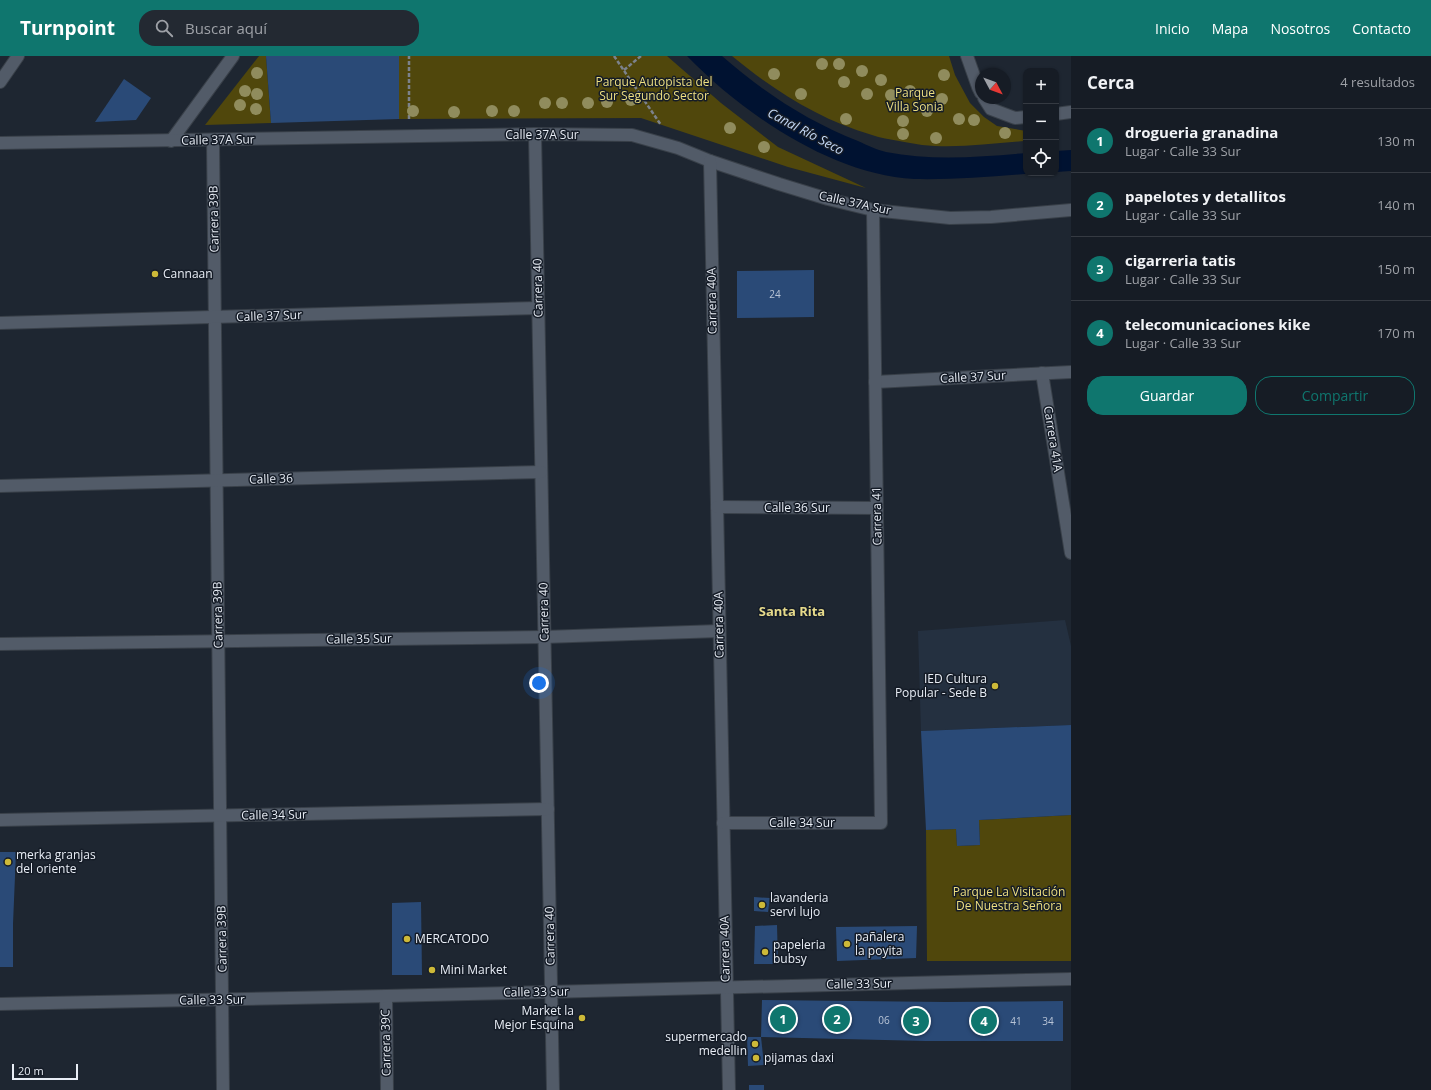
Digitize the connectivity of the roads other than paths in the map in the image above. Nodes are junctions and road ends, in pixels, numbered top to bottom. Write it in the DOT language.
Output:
graph roads {
  1 [pos="18,56"];
  2 [pos="233,56"];
  3 [pos="968,56"];
  4 [pos="975,78"];
  5 [pos="0,82"];
  6 [pos="988,104"];
  7 [pos="1071,112"];
  8 [pos="1059,114"];
  9 [pos="1023,117"];
  10 [pos="535,134"];
  11 [pos="172,141"];
  12 [pos="213,141"];
  13 [pos="0,144"];
  14 [pos="710,160"];
  15 [pos="873,210"];
  16 [pos="1071,210"];
  17 [pos="538,308"];
  18 [pos="215,317"];
  19 [pos="0,323"];
  20 [pos="1071,372"];
  21 [pos="1042,373"];
  22 [pos="875,382"];
  23 [pos="542,472"];
  24 [pos="217,481"];
  25 [pos="0,486"];
  26 [pos="717,507"];
  27 [pos="877,508"];
  28 [pos="1071,553"];
  29 [pos="719,631"];
  30 [pos="544,637"];
  31 [pos="218,641"];
  32 [pos="0,644"];
  33 [pos="548,809"];
  34 [pos="221,816"];
  35 [pos="0,820"];
  36 [pos="723,823"];
  37 [pos="881,823"];
  38 [pos="1071,979"];
  39 [pos="726,988"];
  40 [pos="552,992"];
  41 [pos="386,996"];
  42 [pos="222,1000"];
  43 [pos="0,1004"];
  44 [pos="223,1090"];
  45 [pos="387,1090"];
  46 [pos="553,1090"];
  47 [pos="729,1090"];
  1 -- 5 [label="street"];
  2 -- 11 [label="street"];
  3 -- 4 [label="street"];
  6 -- 9 [label="street"];
  7 -- 8 [label="street"];
  10 -- 12 [label="street, Calle 37A Sur"];
  10 -- 14 [label="street, Calle 37A Sur"];
  10 -- 17 [label="street, Carrera 40"];
  11 -- 12 [label="street, Calle 37A Sur"];
  11 -- 13 [label="street, Calle 37A Sur"];
  12 -- 18 [label="street, Carrera 39B"];
  14 -- 15 [label="street, Calle 37A Sur"];
  14 -- 26 [label="street, Carrera 40A"];
  15 -- 16 [label="street, Calle 37A Sur"];
  15 -- 22 [label="street, Carrera 41"];
  17 -- 18 [label="street, Calle 37 Sur"];
  17 -- 23 [label="street, Carrera 40"];
  18 -- 19 [label="street, Calle 37 Sur"];
  18 -- 24 [label="street, Carrera 39B"];
  20 -- 21 [label="street, Calle 37 Sur"];
  21 -- 22 [label="street, Calle 37 Sur"];
  21 -- 28 [label="street, Carrera 41A"];
  22 -- 27 [label="street, Carrera 41"];
  23 -- 24 [label="street, Calle 36"];
  23 -- 30 [label="street, Carrera 40"];
  24 -- 25 [label="street, Calle 36"];
  24 -- 31 [label="street, Carrera 39B"];
  26 -- 27 [label="street, Calle 36 Sur"];
  26 -- 29 [label="street, Carrera 40A"];
  27 -- 37 [label="street, Carrera 41"];
  29 -- 30 [label="street, Calle 35 Sur"];
  29 -- 36 [label="street, Carrera 40A"];
  30 -- 31 [label="street, Calle 35 Sur"];
  30 -- 33 [label="street, Carrera 40"];
  31 -- 32 [label="street, Calle 35 Sur"];
  31 -- 34 [label="street, Carrera 39B"];
  33 -- 34 [label="street, Calle 34 Sur"];
  33 -- 40 [label="street, Carrera 40"];
  34 -- 35 [label="street, Calle 34 Sur"];
  34 -- 42 [label="street, Carrera 39B"];
  36 -- 37 [label="street, Calle 34 Sur"];
  36 -- 39 [label="street, Carrera 40A"];
  38 -- 39 [label="street, Calle 33 Sur"];
  39 -- 40 [label="street, Calle 33 Sur"];
  39 -- 47 [label="street, Carrera 40A"];
  40 -- 41 [label="street, Calle 33 Sur"];
  40 -- 46 [label="street, Carrera 40"];
  41 -- 42 [label="street, Calle 33 Sur"];
  41 -- 45 [label="street, Carrera 39C"];
  42 -- 43 [label="street, Calle 33 Sur"];
  42 -- 44 [label="street, Carrera 39B"];
}
